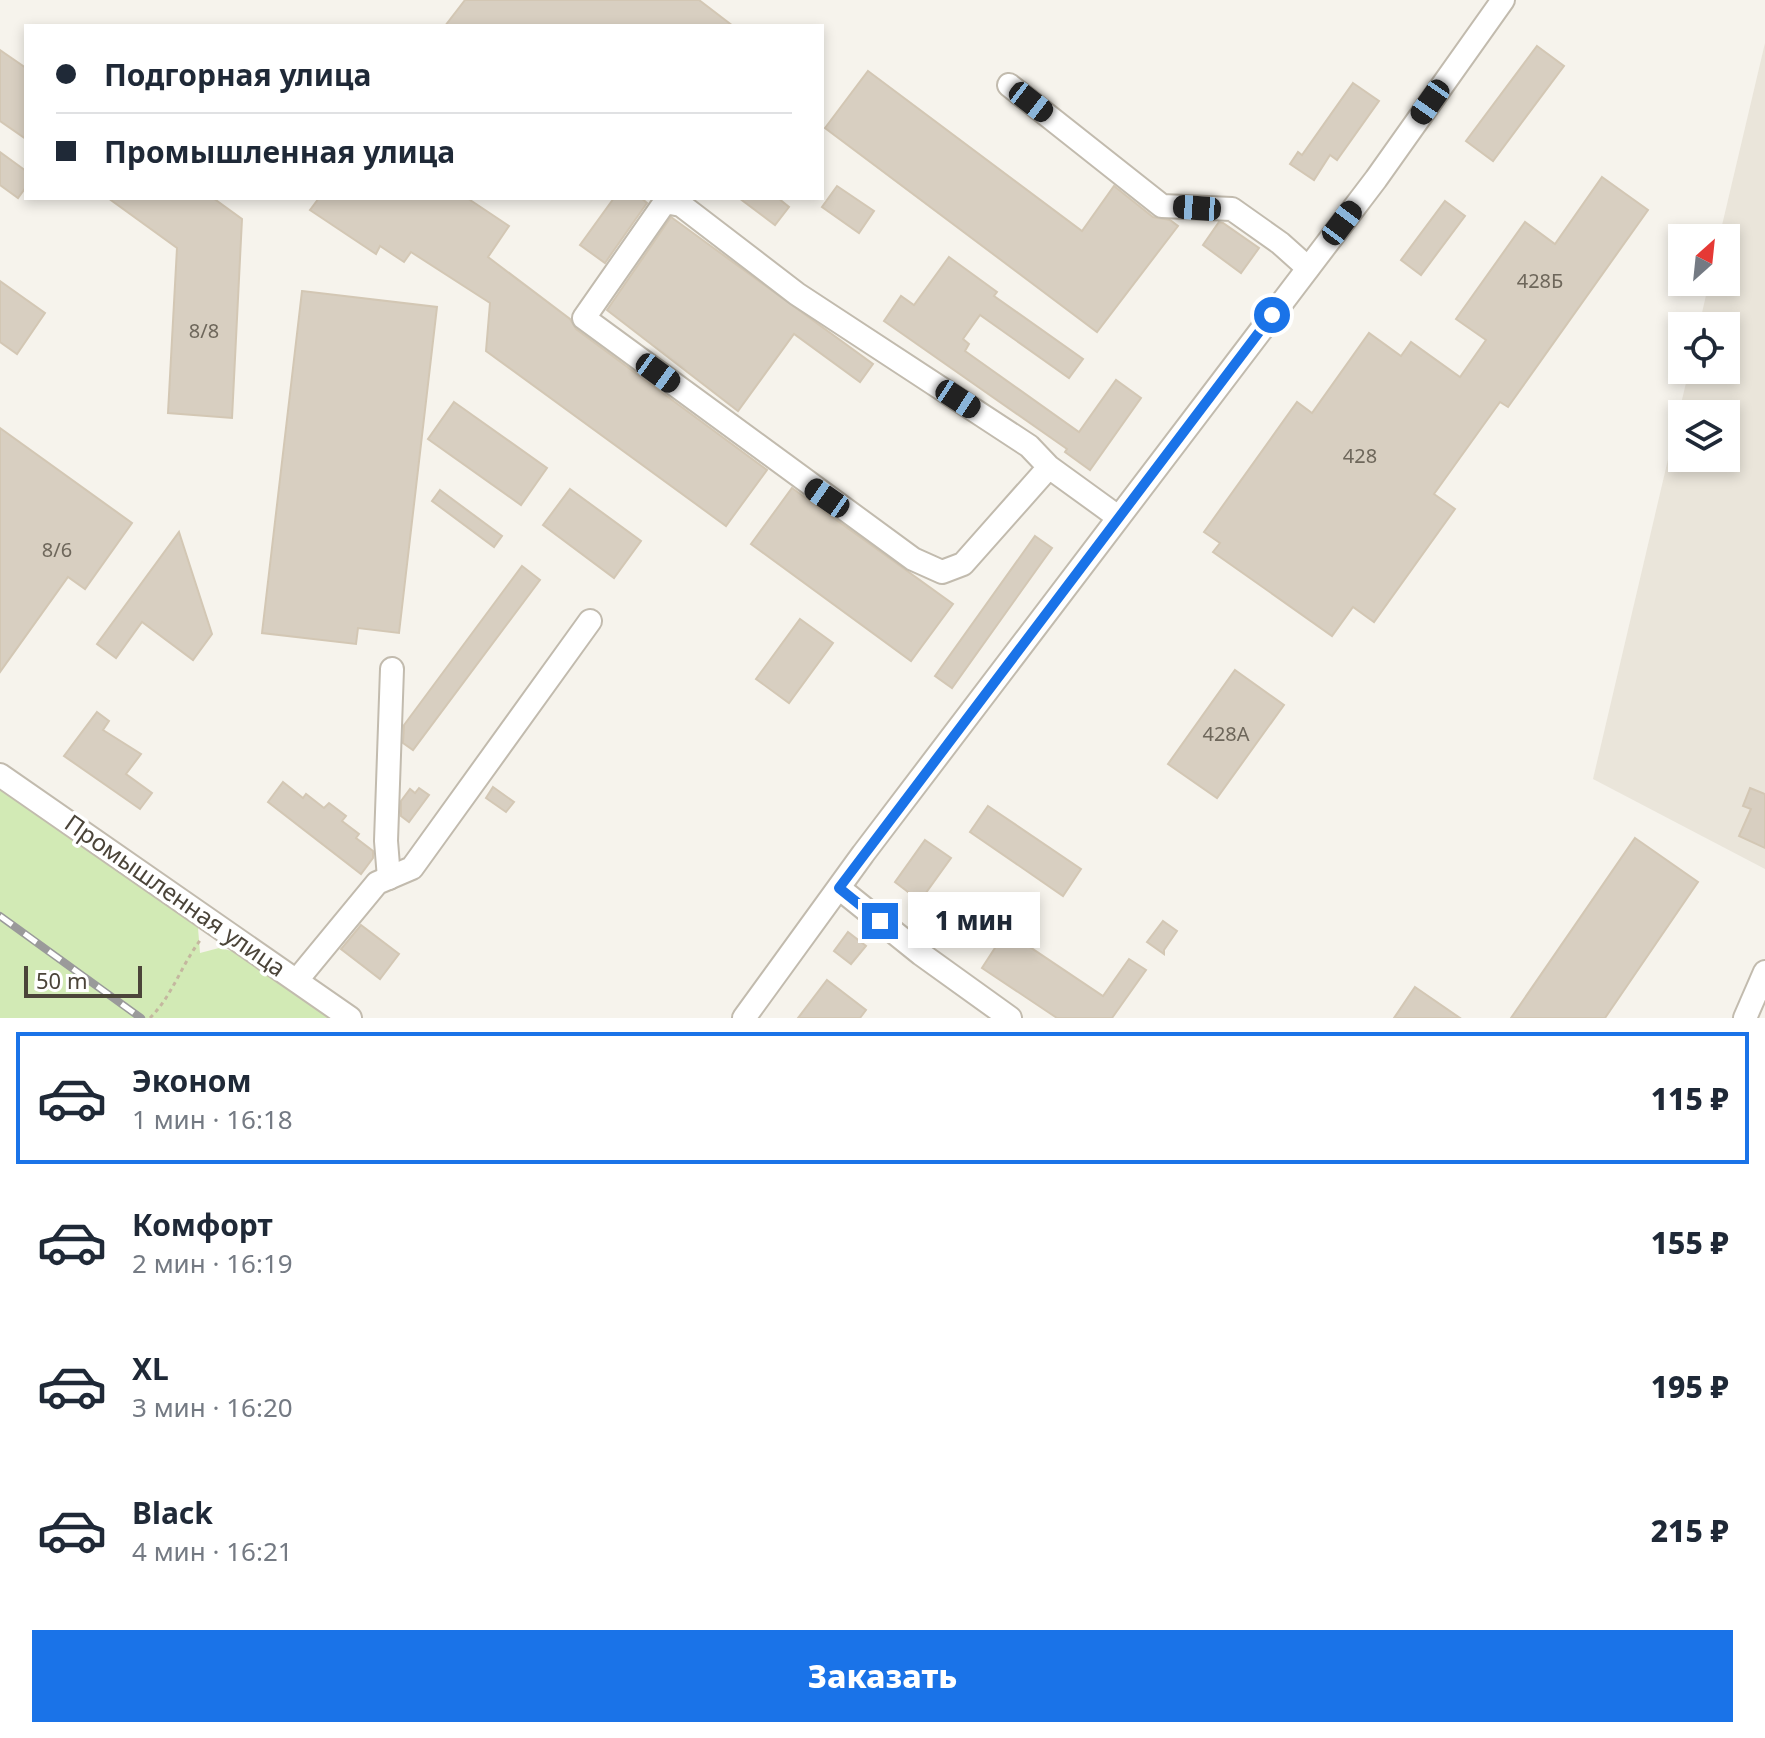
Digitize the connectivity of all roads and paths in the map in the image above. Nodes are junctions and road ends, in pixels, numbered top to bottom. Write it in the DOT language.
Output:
graph roads {
  1 [pos="1503,0"];
  2 [pos="1009,85"];
  3 [pos="1308,268"];
  4 [pos="1049,467"];
  5 [pos="1118,517"];
  6 [pos="590,621"];
  7 [pos="392,669"];
  8 [pos="0,775"];
  9 [pos="389,878"];
  10 [pos="839,888"];
  11 [pos="214,923"];
  12 [pos="1765,972"];
  13 [pos="297,980"];
  14 [pos="150,1018"];
  15 [pos="350,1018"];
  16 [pos="744,1018"];
  17 [pos="1010,1018"];
  18 [pos="1745,1018"];
  1 -- 3 [label="street"];
  2 -- 3 [label="street"];
  3 -- 5 [label="street"];
  4 -- 4 [label="street"];
  4 -- 5 [label="street"];
  5 -- 10 [label="street"];
  6 -- 9 [label="street"];
  7 -- 9 [label="street"];
  8 -- 11 [label="street, Промышленная улица"];
  9 -- 13 [label="street"];
  10 -- 16 [label="street"];
  10 -- 17 [label="street"];
  11 -- 13 [label="street, Промышленная улица"];
  11 -- 14 [label="path"];
  12 -- 18 [label="street"];
  13 -- 15 [label="street, Промышленная улица"];
}
